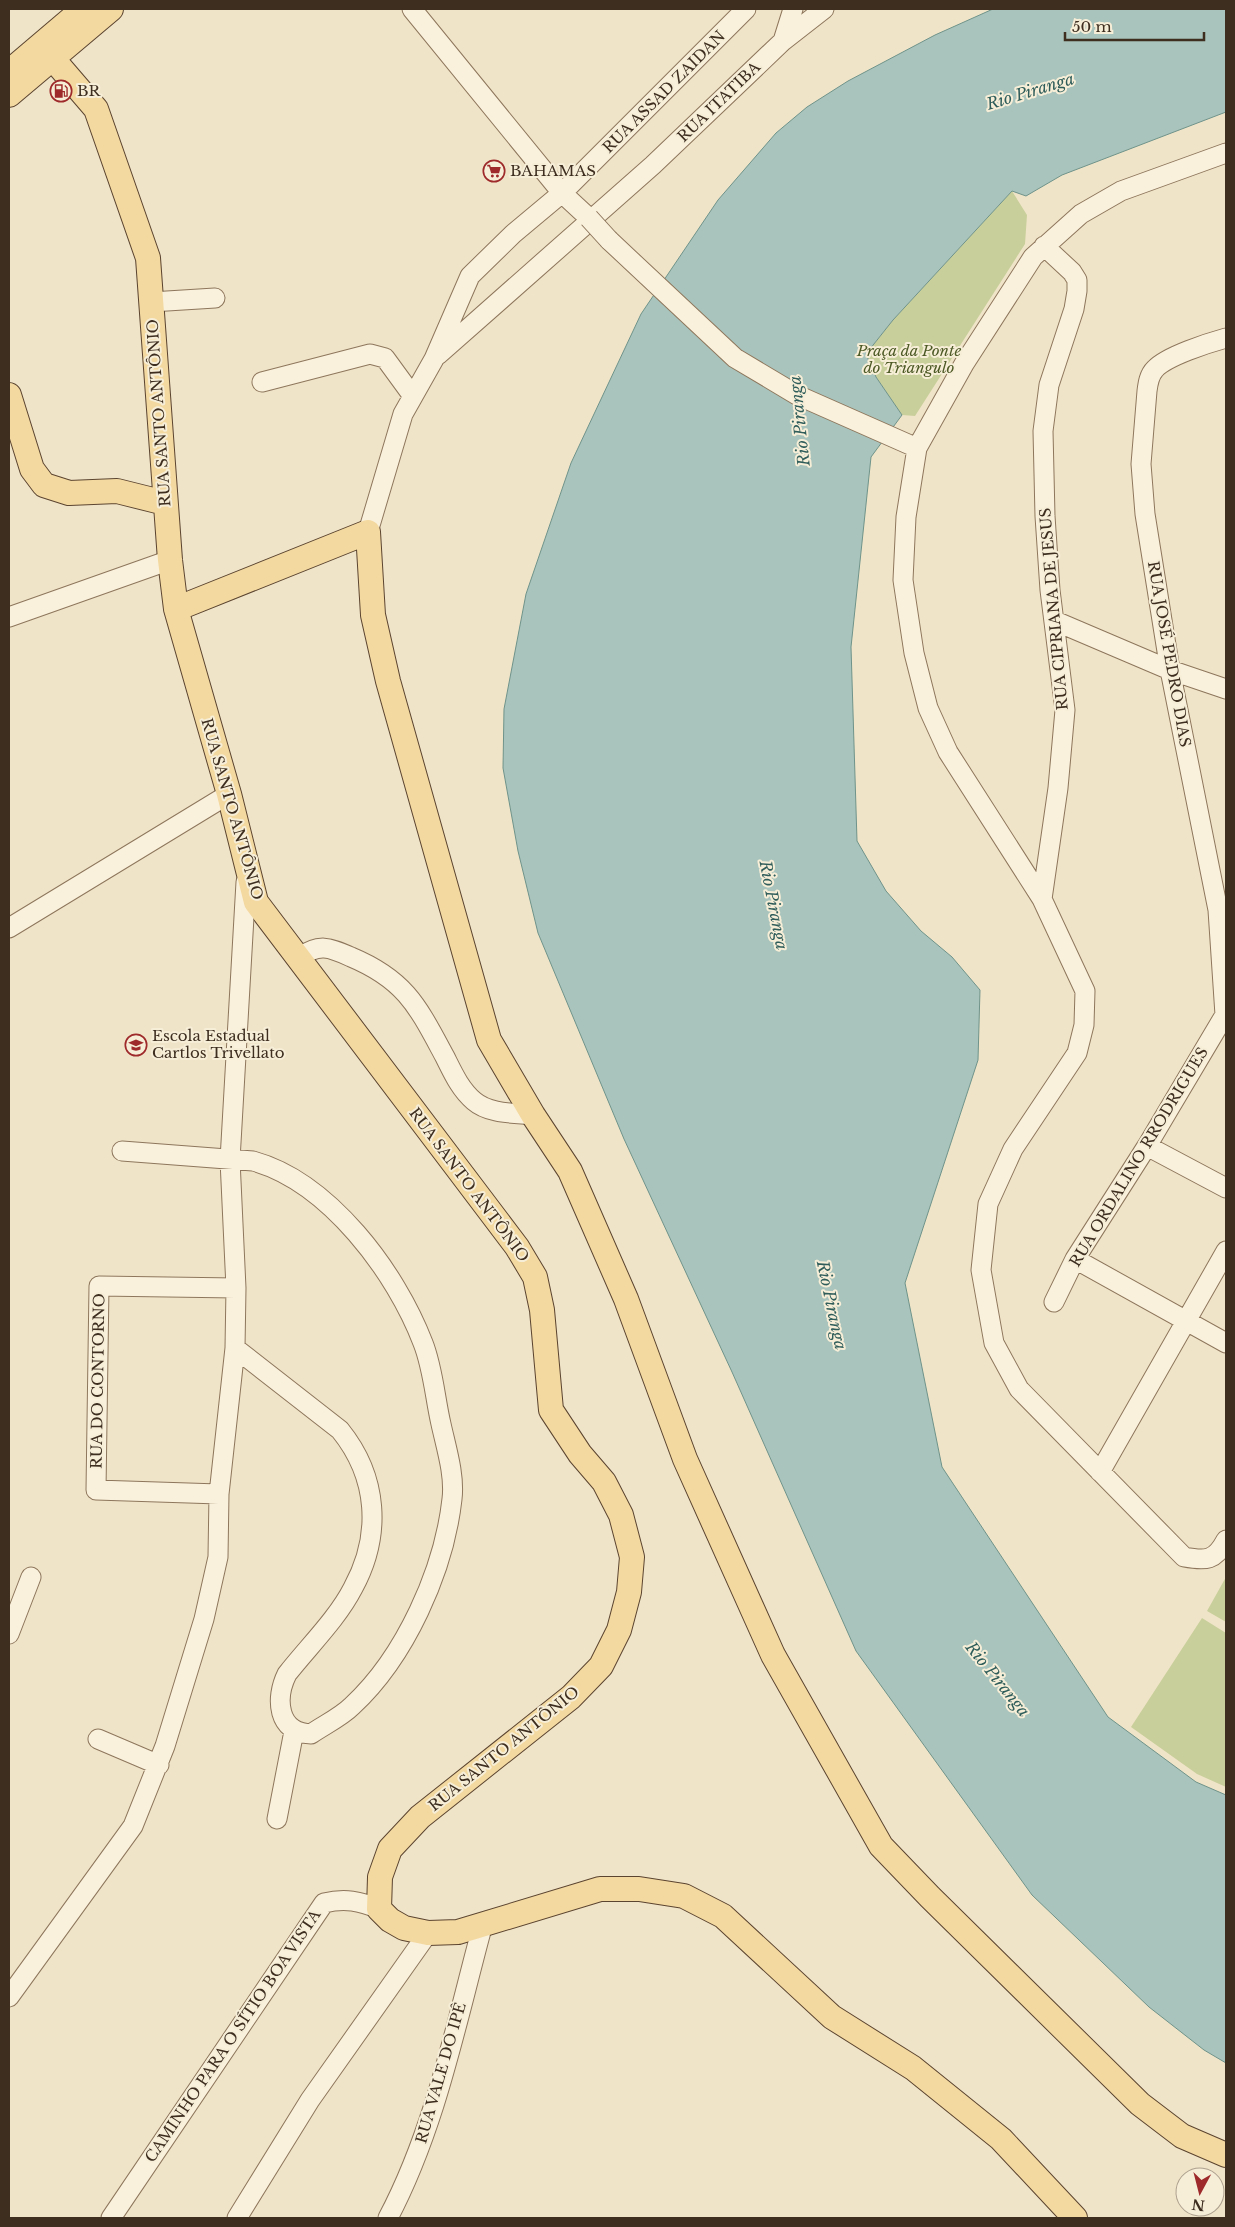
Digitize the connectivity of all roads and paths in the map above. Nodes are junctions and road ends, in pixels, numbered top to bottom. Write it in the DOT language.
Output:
graph roads {
  1 [pos="83,9"];
  2 [pos="111,9"];
  3 [pos="412,9"];
  4 [pos="746,9"];
  5 [pos="793,9"];
  6 [pos="824,9"];
  7 [pos="783,41"];
  8 [pos="47,52"];
  9 [pos="9,72"];
  10 [pos="9,95"];
  11 [pos="1226,153"];
  12 [pos="562,193"];
  13 [pos="616,196"];
  14 [pos="1044,246"];
  15 [pos="215,298"];
  16 [pos="151,302"];
  17 [pos="1226,338"];
  18 [pos="434,359"];
  19 [pos="262,382"];
  20 [pos="9,395"];
  21 [pos="412,395"];
  22 [pos="911,445"];
  23 [pos="166,502"];
  24 [pos="368,532"];
  25 [pos="170,560"];
  26 [pos="176,608"];
  27 [pos="9,617"];
  28 [pos="1055,621"];
  29 [pos="1170,670"];
  30 [pos="1226,689"];
  31 [pos="228,794"];
  32 [pos="247,868"];
  33 [pos="1042,899"];
  34 [pos="9,928"];
  35 [pos="298,958"];
  36 [pos="1226,1015"];
  37 [pos="533,1115"];
  38 [pos="1147,1146"];
  39 [pos="122,1151"];
  40 [pos="230,1160"];
  41 [pos="1226,1188"];
  42 [pos="1226,1251"];
  43 [pos="1076,1259"];
  44 [pos="236,1288"];
  45 [pos="1054,1302"];
  46 [pos="1186,1321"];
  47 [pos="1226,1343"];
  48 [pos="235,1348"];
  49 [pos="1100,1472"];
  50 [pos="219,1494"];
  51 [pos="1223,1547"];
  52 [pos="31,1576"];
  53 [pos="9,1634"];
  54 [pos="294,1731"];
  55 [pos="98,1739"];
  56 [pos="159,1765"];
  57 [pos="277,1819"];
  58 [pos="379,1909"];
  59 [pos="483,1924"];
  60 [pos="428,1933"];
  61 [pos="9,1997"];
  62 [pos="1226,2155"];
  63 [pos="111,2218"];
  64 [pos="237,2218"];
  65 [pos="388,2218"];
  66 [pos="1075,2218"];
  1 -- 8 [label="main road"];
  2 -- 8 [label="main road"];
  3 -- 12 [label="street"];
  4 -- 12 [label="street, RUA ASSAD ZAIDAN"];
  5 -- 7 [label="street"];
  6 -- 7 [label="street, RUA ITATIBA"];
  7 -- 13 [label="street, RUA ITATIBA"];
  8 -- 9 [label="main road"];
  8 -- 10 [label="main road"];
  8 -- 16 [label="main road, RUA SANTO ANTÔNIO"];
  11 -- 14 [label="street"];
  12 -- 18 [label="street, RUA ASSAD ZAIDAN"];
  12 -- 22 [label="street, bridge"];
  13 -- 18 [label="street, RUA ASSAD ZAIDAN"];
  14 -- 22 [label="street"];
  14 -- 28 [label="street, RUA CIPRIANA DE JESUS"];
  15 -- 16 [label="street"];
  16 -- 23 [label="main road, RUA SANTO ANTÔNIO"];
  17 -- 29 [label="street, RUA JOSÉ PEDRO DIAS"];
  18 -- 21 [label="street, RUA ASSAD ZAIDAN"];
  19 -- 21 [label="street"];
  20 -- 23 [label="main road"];
  21 -- 24 [label="street, RUA ASSAD ZAIDAN"];
  22 -- 33 [label="street"];
  23 -- 25 [label="main road, RUA SANTO ANTÔNIO"];
  24 -- 26 [label="main road"];
  24 -- 37 [label="main road"];
  25 -- 26 [label="main road, RUA SANTO ANTÔNIO"];
  25 -- 27 [label="street"];
  26 -- 31 [label="main road, RUA SANTO ANTÔNIO"];
  28 -- 29 [label="street"];
  28 -- 33 [label="street, RUA CIPRIANA DE JESUS"];
  29 -- 30 [label="street"];
  29 -- 36 [label="street, RUA JOSÉ PEDRO DIAS"];
  31 -- 32 [label="main road, RUA SANTO ANTÔNIO"];
  31 -- 34 [label="street"];
  32 -- 35 [label="main road, RUA SANTO ANTÔNIO"];
  32 -- 40 [label="street"];
  33 -- 49 [label="street"];
  35 -- 37 [label="street"];
  35 -- 58 [label="main road, RUA SANTO ANTÔNIO"];
  36 -- 38 [label="street, RUA ORDALINO RRODRIGUES"];
  37 -- 62 [label="main road"];
  38 -- 41 [label="street"];
  38 -- 43 [label="street, RUA ORDALINO RRODRIGUES"];
  39 -- 40 [label="street"];
  40 -- 44 [label="street"];
  40 -- 54 [label="street"];
  42 -- 46 [label="street"];
  43 -- 45 [label="street, RUA ORDALINO RRODRIGUES"];
  43 -- 46 [label="street"];
  44 -- 48 [label="street"];
  44 -- 50 [label="street, RUA DO CONTORNO"];
  46 -- 47 [label="street"];
  46 -- 49 [label="street"];
  48 -- 50 [label="street"];
  48 -- 54 [label="street"];
  49 -- 51 [label="street"];
  50 -- 56 [label="street"];
  52 -- 53 [label="street"];
  54 -- 57 [label="street"];
  55 -- 56 [label="street"];
  56 -- 61 [label="street"];
  58 -- 60 [label="main road"];
  58 -- 63 [label="street, CAMINHO PARA O SÍTIO BOA VISTA"];
  59 -- 60 [label="main road"];
  59 -- 65 [label="street, RUA VALE DO IPÊ"];
  59 -- 66 [label="main road"];
  60 -- 64 [label="street"];
}
